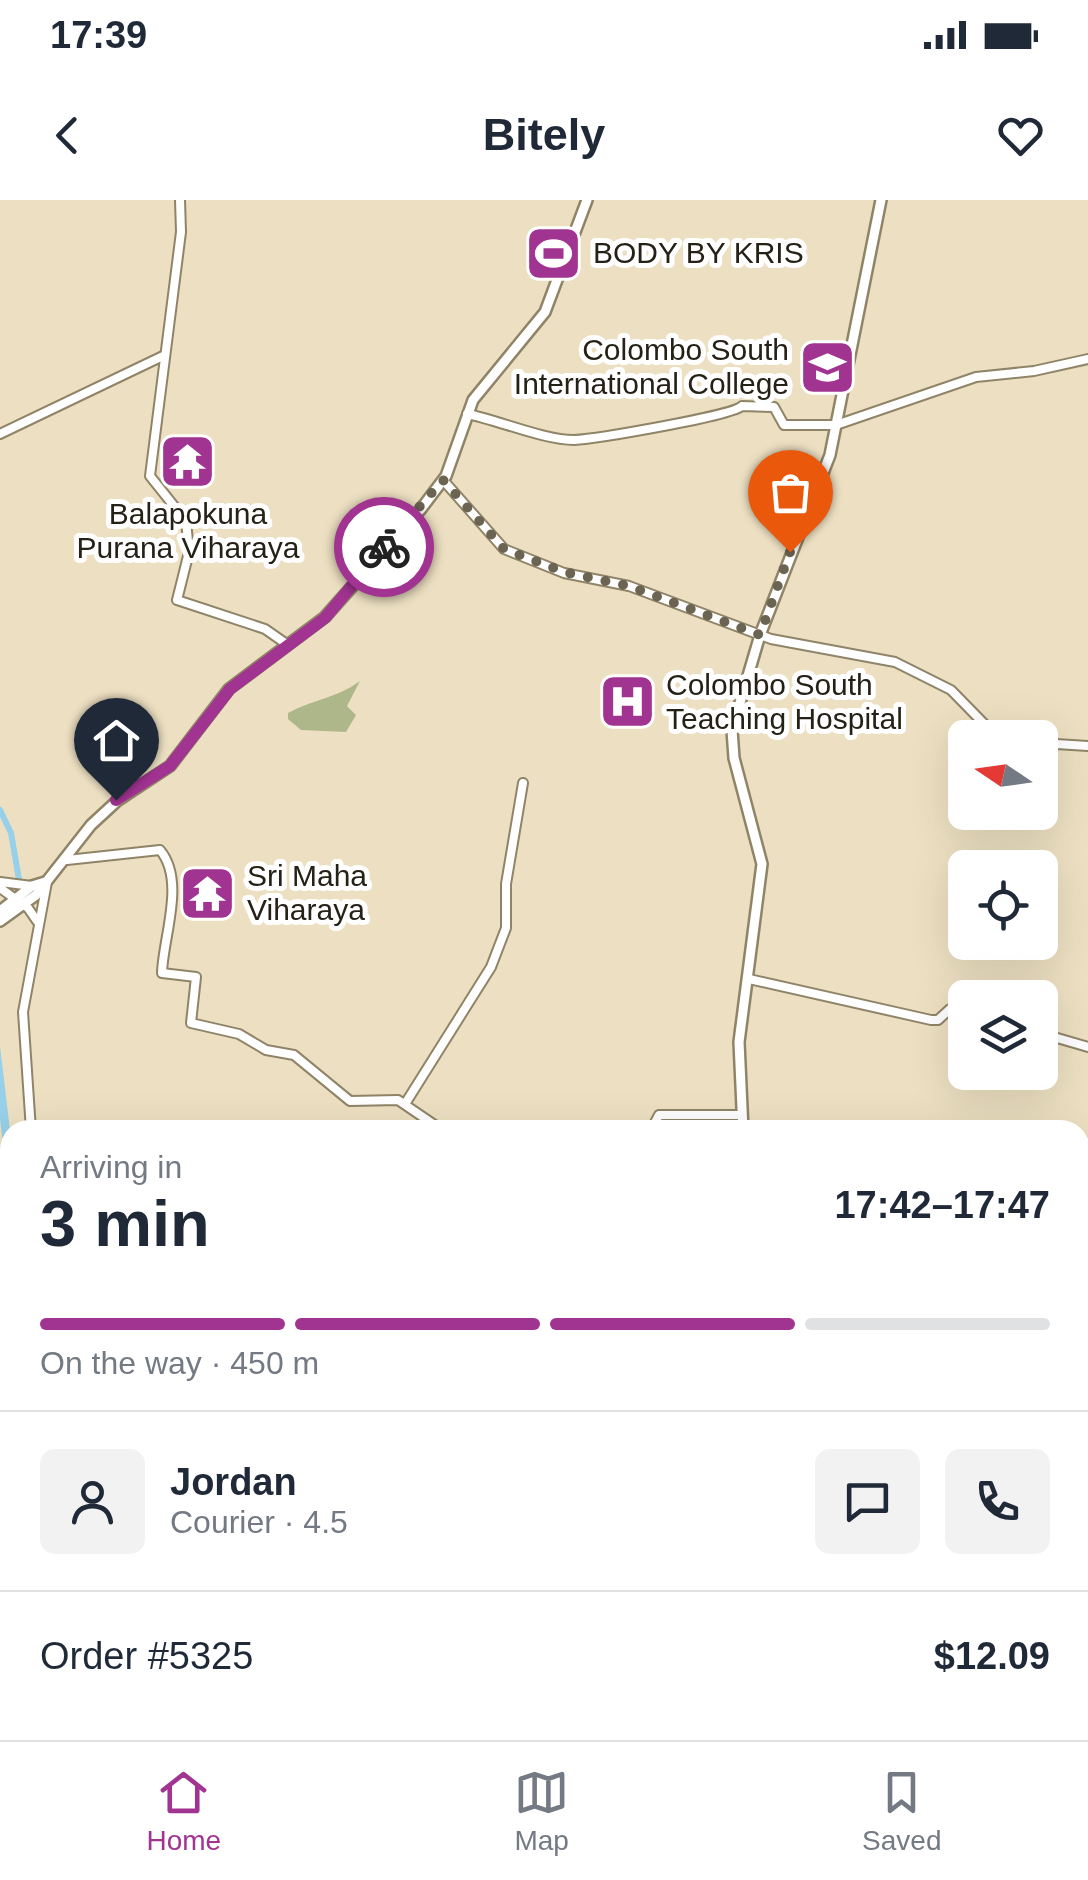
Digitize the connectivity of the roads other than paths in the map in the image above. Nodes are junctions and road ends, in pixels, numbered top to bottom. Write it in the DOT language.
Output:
graph roads {
  1 [pos="180,200"];
  2 [pos="587,200"];
  3 [pos="881,200"];
  4 [pos="165,355"];
  5 [pos="1088,359"];
  6 [pos="467,414"];
  7 [pos="836,424"];
  8 [pos="0,434"];
  9 [pos="443,480"];
  10 [pos="760,635"];
  11 [pos="288,646"];
  12 [pos="981,720"];
  13 [pos="1058,744"];
  14 [pos="1088,746"];
  15 [pos="523,783"];
  16 [pos="67,860"];
  17 [pos="47,881"];
  18 [pos="0,885"];
  19 [pos="11,906"];
  20 [pos="37,921"];
  21 [pos="749,979"];
  22 [pos="948,1011"];
  23 [pos="1058,1038"];
  24 [pos="1088,1047"];
  25 [pos="405,1104"];
  26 [pos="742,1115"];
  27 [pos="30,1120"];
  28 [pos="428,1120"];
  29 [pos="656,1120"];
  30 [pos="742,1120"];
  1 -- 4 [label="street"];
  2 -- 6 [label="main road"];
  3 -- 7 [label="main road"];
  4 -- 8 [label="street"];
  4 -- 11 [label="street"];
  5 -- 7 [label="street"];
  6 -- 7 [label="street"];
  6 -- 9 [label="main road"];
  7 -- 10 [label="main road"];
  9 -- 10 [label="street"];
  9 -- 11 [label="main road"];
  10 -- 12 [label="street"];
  10 -- 21 [label="main road"];
  11 -- 16 [label="main road"];
  13 -- 14 [label="street"];
  15 -- 25 [label="street"];
  16 -- 17 [label="main road"];
  16 -- 25 [label="street"];
  17 -- 19 [label="main road"];
  17 -- 19 [label="main road"];
  17 -- 20 [label="street"];
  18 -- 19 [label="street"];
  19 -- 20 [label="street"];
  20 -- 27 [label="street"];
  21 -- 22 [label="street"];
  21 -- 26 [label="main road"];
  23 -- 24 [label="street"];
  25 -- 28 [label="street"];
  26 -- 29 [label="street"];
  26 -- 30 [label="main road"];
}
